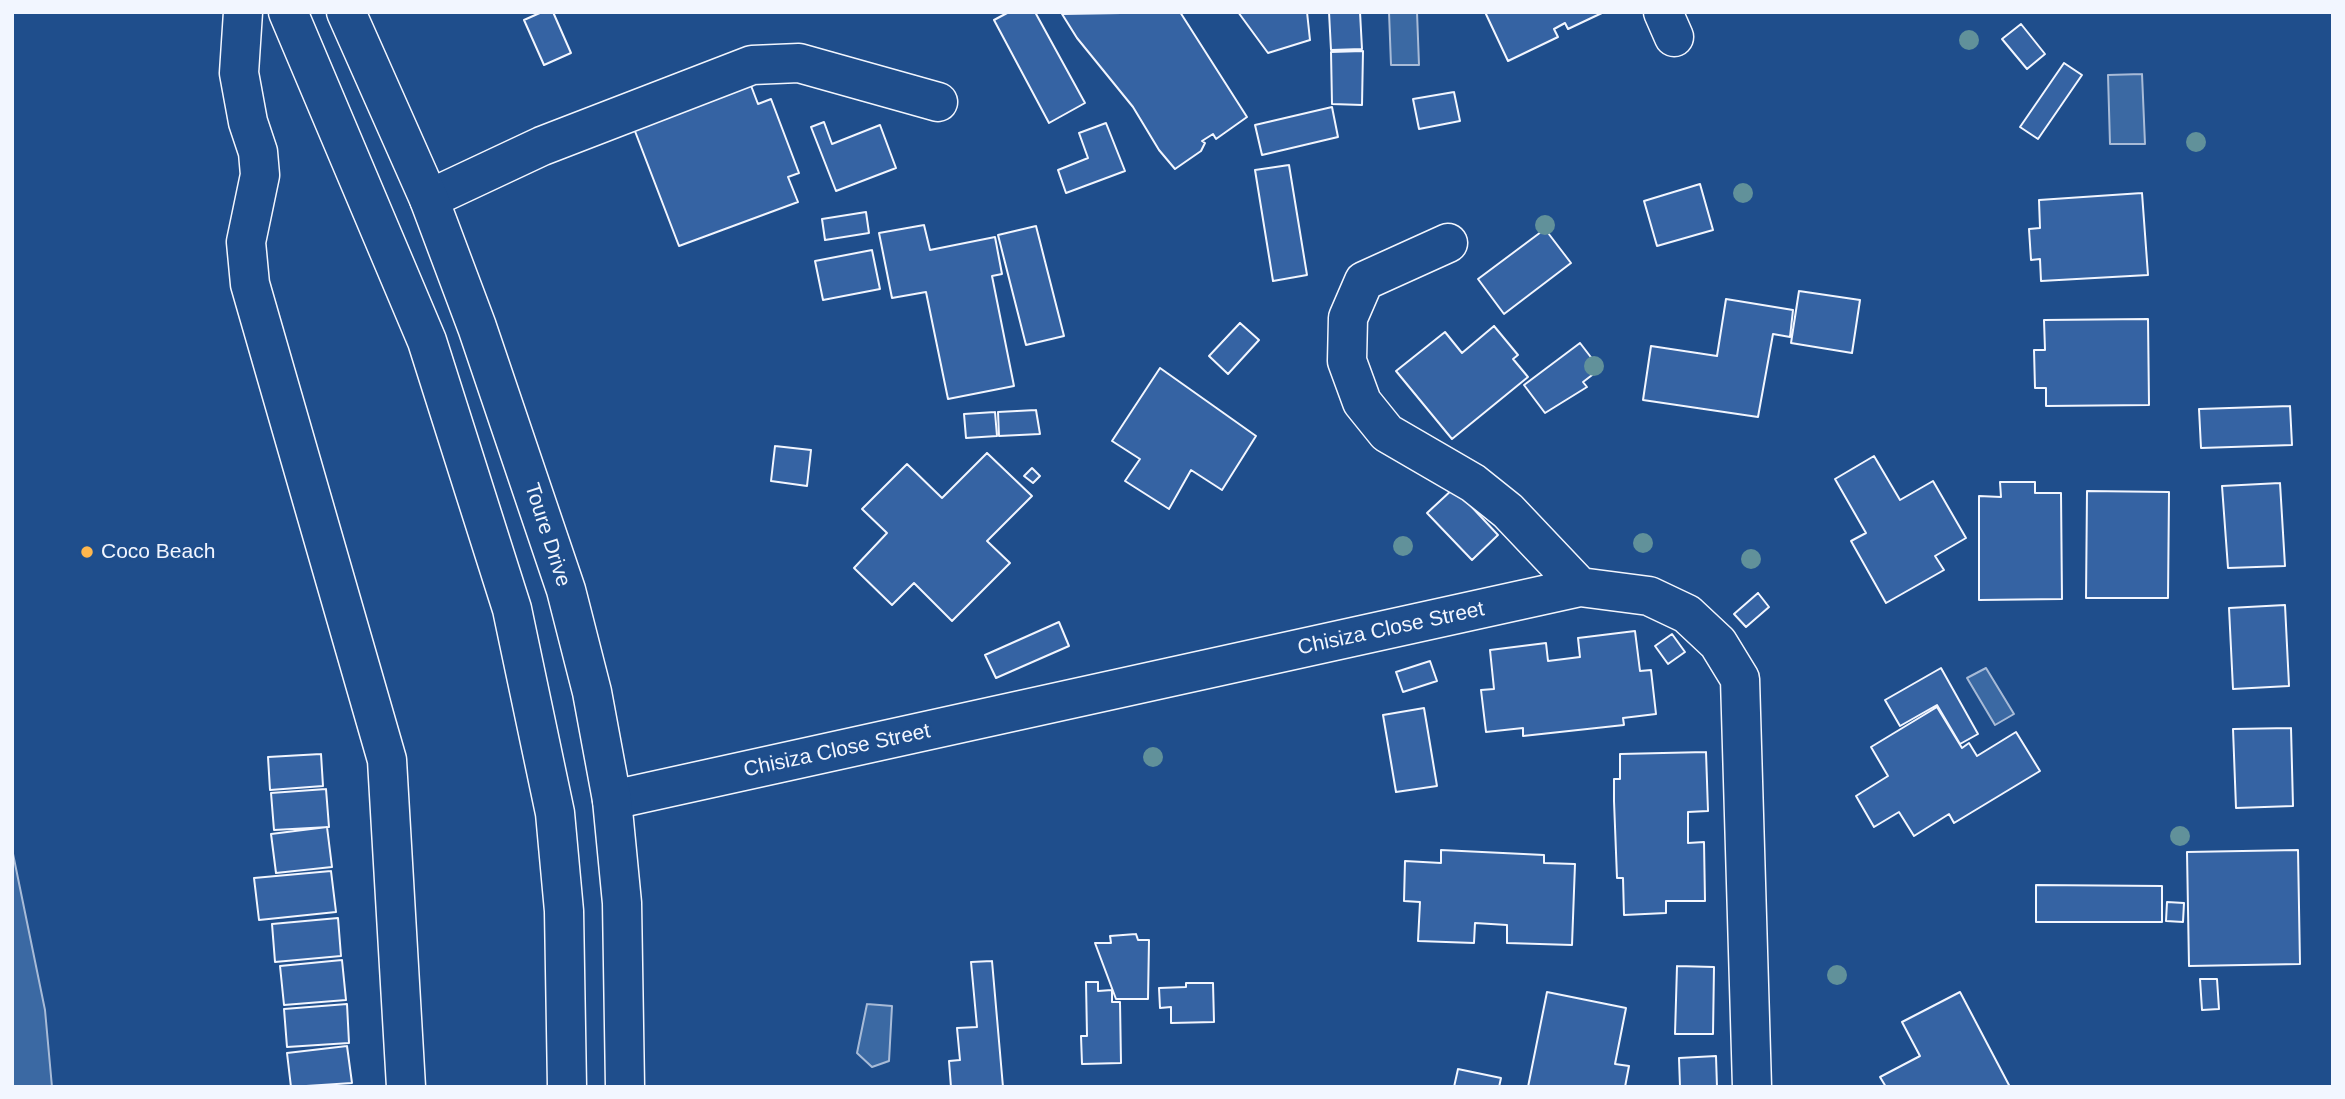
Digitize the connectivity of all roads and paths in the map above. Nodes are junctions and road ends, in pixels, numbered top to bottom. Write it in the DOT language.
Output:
graph roads {
  1 [pos="243,12"];
  2 [pos="288,12"];
  3 [pos="346,12"];
  4 [pos="938,102"];
  5 [pos="429,199"];
  6 [pos="1448,243"];
  7 [pos="1580,587"];
  8 [pos="612,800"];
  9 [pos="406,1087"];
  10 [pos="567,1087"];
  11 [pos="625,1087"];
  12 [pos="1752,1087"];
  1 -- 9 [label="main road"];
  2 -- 10 [label="main road"];
  3 -- 5 [label="main road, Toure Drive"];
  4 -- 5 [label="main road"];
  5 -- 8 [label="main road, Toure Drive"];
  6 -- 7 [label="main road"];
  7 -- 8 [label="main road, Chisiza Close Street"];
  7 -- 12 [label="main road, Chisiza Close Street"];
  8 -- 11 [label="main road, Toure Drive"];
}
